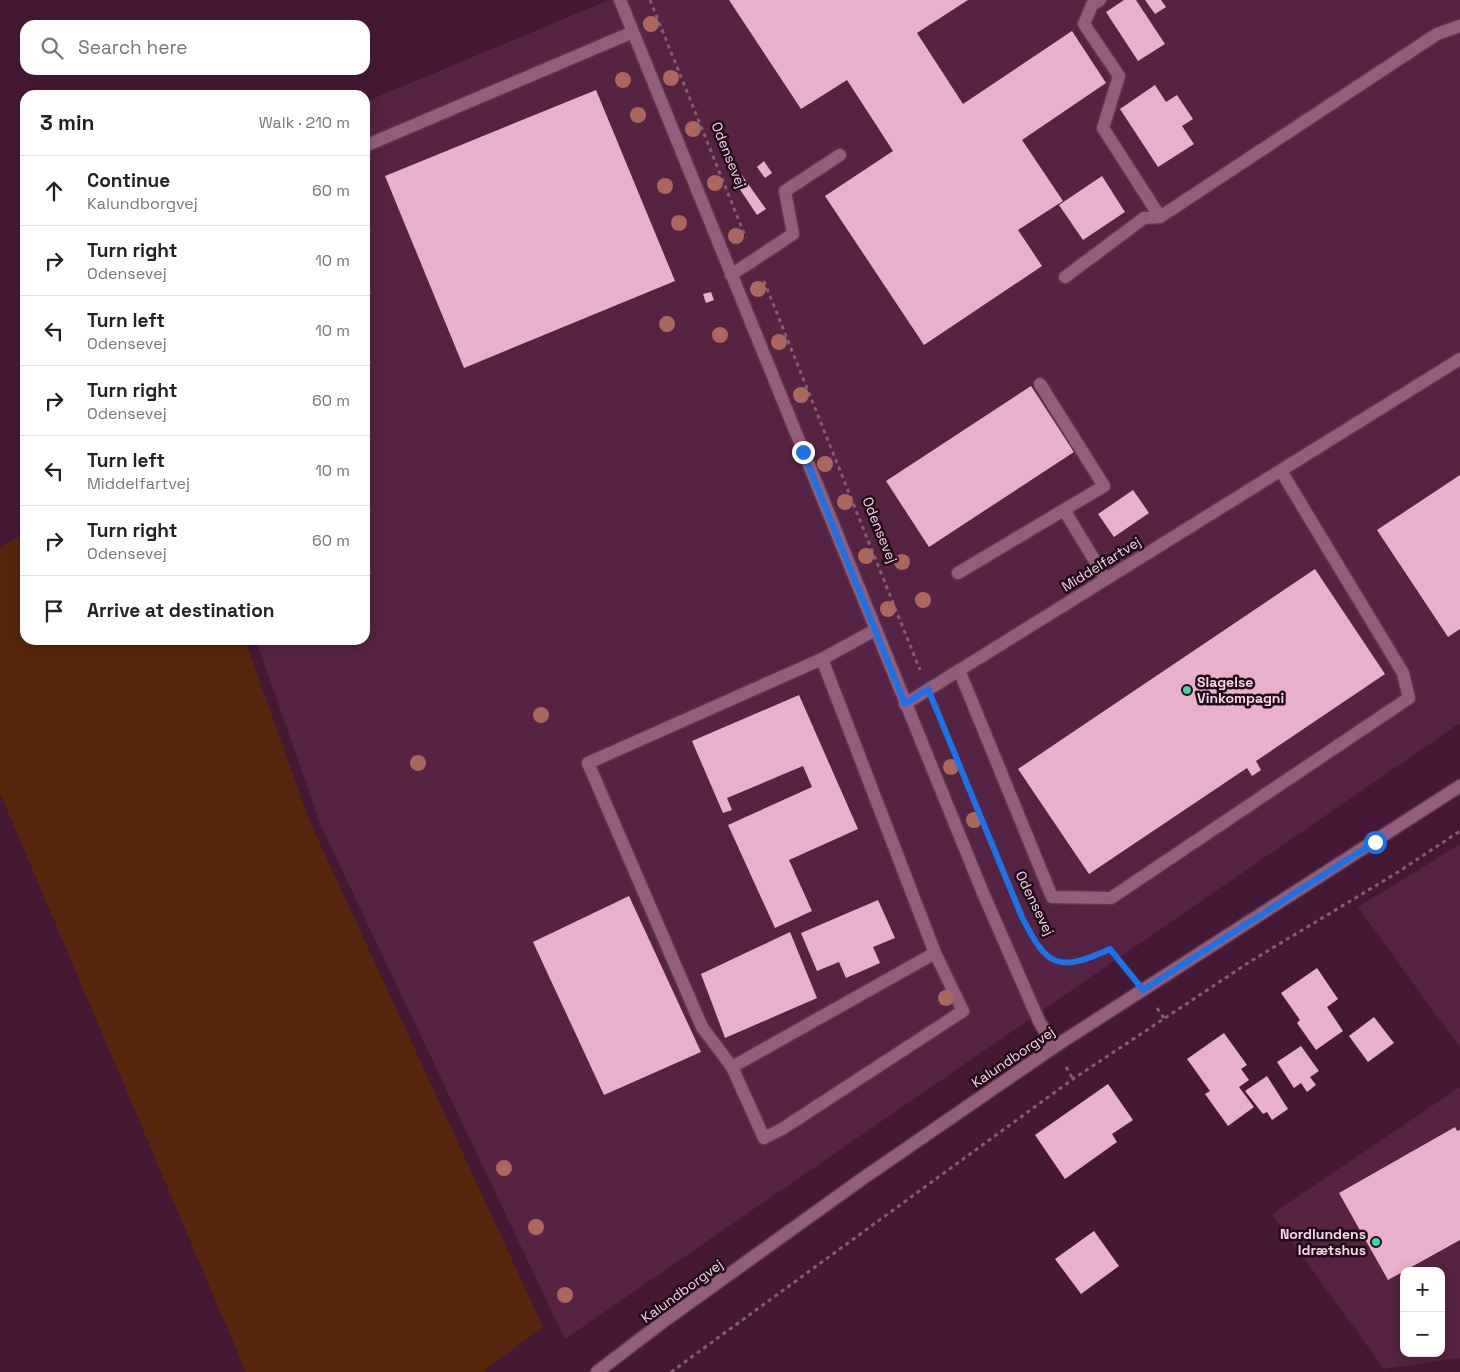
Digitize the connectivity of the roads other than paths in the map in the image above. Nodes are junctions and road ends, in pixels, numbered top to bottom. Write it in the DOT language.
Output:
graph roads {
  1 [pos="620,0"];
  2 [pos="1100,0"];
  3 [pos="1460,26"];
  4 [pos="633,32"];
  5 [pos="370,144"];
  6 [pos="840,156"];
  7 [pos="1160,217"];
  8 [pos="731,274"];
  9 [pos="1065,277"];
  10 [pos="1460,359"];
  11 [pos="1040,384"];
  12 [pos="1281,471"];
  13 [pos="1064,510"];
  14 [pos="958,573"];
  15 [pos="1106,579"];
  16 [pos="875,630"];
  17 [pos="822,659"];
  18 [pos="959,670"];
  19 [pos="905,704"];
  20 [pos="1460,786"];
  21 [pos="935,953"];
  22 [pos="1054,1048"];
  23 [pos="732,1066"];
  24 [pos="597,1372"];
  1 -- 4 [label="street"];
  2 -- 7 [label="street"];
  3 -- 7 [label="street"];
  4 -- 5 [label="street"];
  4 -- 8 [label="street"];
  6 -- 8 [label="street"];
  7 -- 9 [label="street"];
  8 -- 16 [label="street"];
  10 -- 12 [label="street, Middelfartvej"];
  11 -- 13 [label="street"];
  12 -- 15 [label="street, Middelfartvej"];
  12 -- 18 [label="street"];
  13 -- 14 [label="street"];
  13 -- 15 [label="street"];
  15 -- 18 [label="street, Middelfartvej"];
  16 -- 17 [label="street"];
  16 -- 19 [label="street"];
  17 -- 21 [label="street"];
  17 -- 23 [label="street"];
  18 -- 19 [label="street, Middelfartvej"];
  19 -- 22 [label="street"];
  20 -- 22 [label="street, Kalundborgvej"];
  21 -- 23 [label="street"];
  21 -- 23 [label="street"];
  22 -- 24 [label="street, Kalundborgvej"];
}
